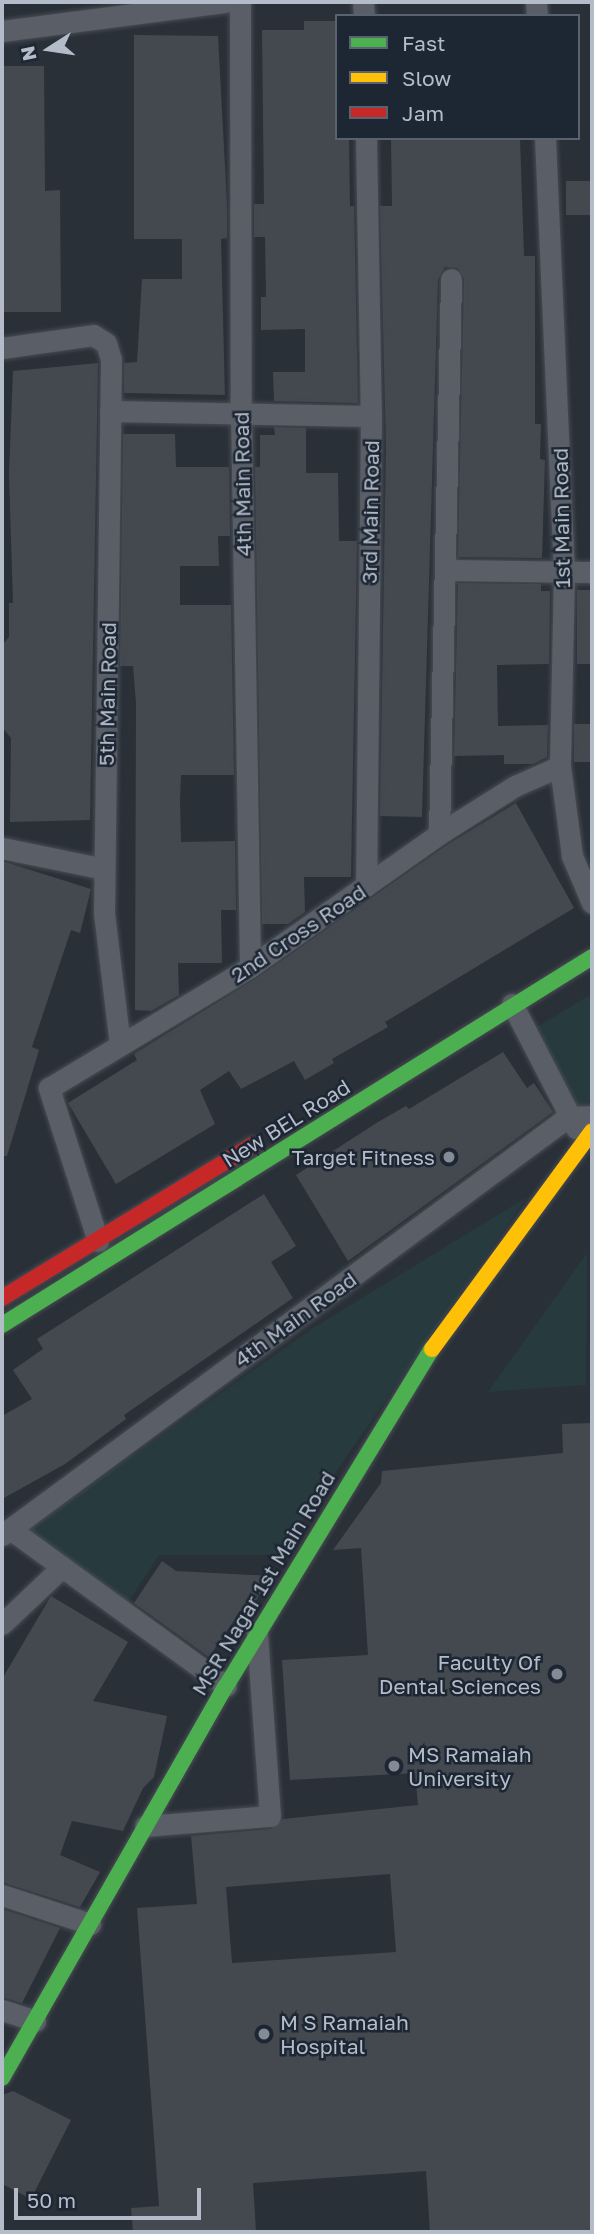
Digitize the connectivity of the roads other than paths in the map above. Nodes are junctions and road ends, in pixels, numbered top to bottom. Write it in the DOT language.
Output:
graph roads {
  1 [pos="224,2"];
  2 [pos="240,2"];
  3 [pos="2,31"];
  4 [pos="366,140"];
  5 [pos="545,140"];
  6 [pos="451,279"];
  7 [pos="2,348"];
  8 [pos="110,411"];
  9 [pos="241,411"];
  10 [pos="371,416"];
  11 [pos="445,570"];
  12 [pos="564,572"];
  13 [pos="592,572"];
  14 [pos="560,766"];
  15 [pos="439,834"];
  16 [pos="2,848"];
  17 [pos="104,869"];
  18 [pos="366,886"];
  19 [pos="592,903"];
  20 [pos="592,957"];
  21 [pos="250,967"];
  22 [pos="512,1004"];
  23 [pos="120,1045"];
  24 [pos="592,1116"];
  25 [pos="568,1117"];
  26 [pos="272,1133"];
  27 [pos="589,1136"];
  28 [pos="98,1241"];
  29 [pos="2,1298"];
  30 [pos="2,1325"];
  31 [pos="6,1532"];
  32 [pos="62,1567"];
  33 [pos="2,1625"];
  34 [pos="257,1633"];
  35 [pos="226,1686"];
  36 [pos="145,1826"];
  37 [pos="2,1895"];
  38 [pos="90,1924"];
  39 [pos="2,2010"];
  40 [pos="35,2021"];
  41 [pos="2,2078"];
  1 -- 3 [label="street"];
  2 -- 9 [label="street, 4th Main Road"];
  4 -- 10 [label="street, 3rd Main Road"];
  5 -- 12 [label="street, 1st Main Road"];
  6 -- 11 [label="street"];
  7 -- 8 [label="street, 5th Main Road"];
  8 -- 9 [label="street"];
  8 -- 17 [label="street, 5th Main Road"];
  9 -- 10 [label="street"];
  9 -- 21 [label="street, 4th Main Road"];
  10 -- 18 [label="street, 3rd Main Road"];
  11 -- 12 [label="street"];
  11 -- 15 [label="street"];
  12 -- 13 [label="street"];
  12 -- 14 [label="street, 1st Main Road"];
  14 -- 15 [label="street, 2nd Cross Road"];
  14 -- 19 [label="street"];
  15 -- 18 [label="street, 2nd Cross Road"];
  16 -- 17 [label="street"];
  17 -- 23 [label="street, 5th Main Road"];
  18 -- 21 [label="street, 2nd Cross Road"];
  20 -- 22 [label="street, New BEL Road"];
  21 -- 23 [label="street, 2nd Cross Road"];
  22 -- 25 [label="street"];
  22 -- 30 [label="street, New BEL Road"];
  23 -- 28 [label="street, 2nd Cross Road"];
  24 -- 25 [label="street"];
  25 -- 27 [label="street"];
  25 -- 31 [label="street, 4th Main Road"];
  26 -- 28 [label="street, New BEL Road"];
  27 -- 34 [label="street, MSR Nagar 1st Main Road"];
  28 -- 29 [label="street, New BEL Road"];
  31 -- 32 [label="street"];
  32 -- 33 [label="street"];
  32 -- 35 [label="street"];
  34 -- 35 [label="street, MSR Nagar 1st Main Road"];
  34 -- 36 [label="street"];
  35 -- 36 [label="street, MSR Nagar 1st Main Road"];
  36 -- 38 [label="street, MSR Nagar 1st Main Road"];
  37 -- 38 [label="street"];
  38 -- 40 [label="street, MSR Nagar 1st Main Road"];
  39 -- 40 [label="street"];
  40 -- 41 [label="street, MSR Nagar 1st Main Road"];
}
